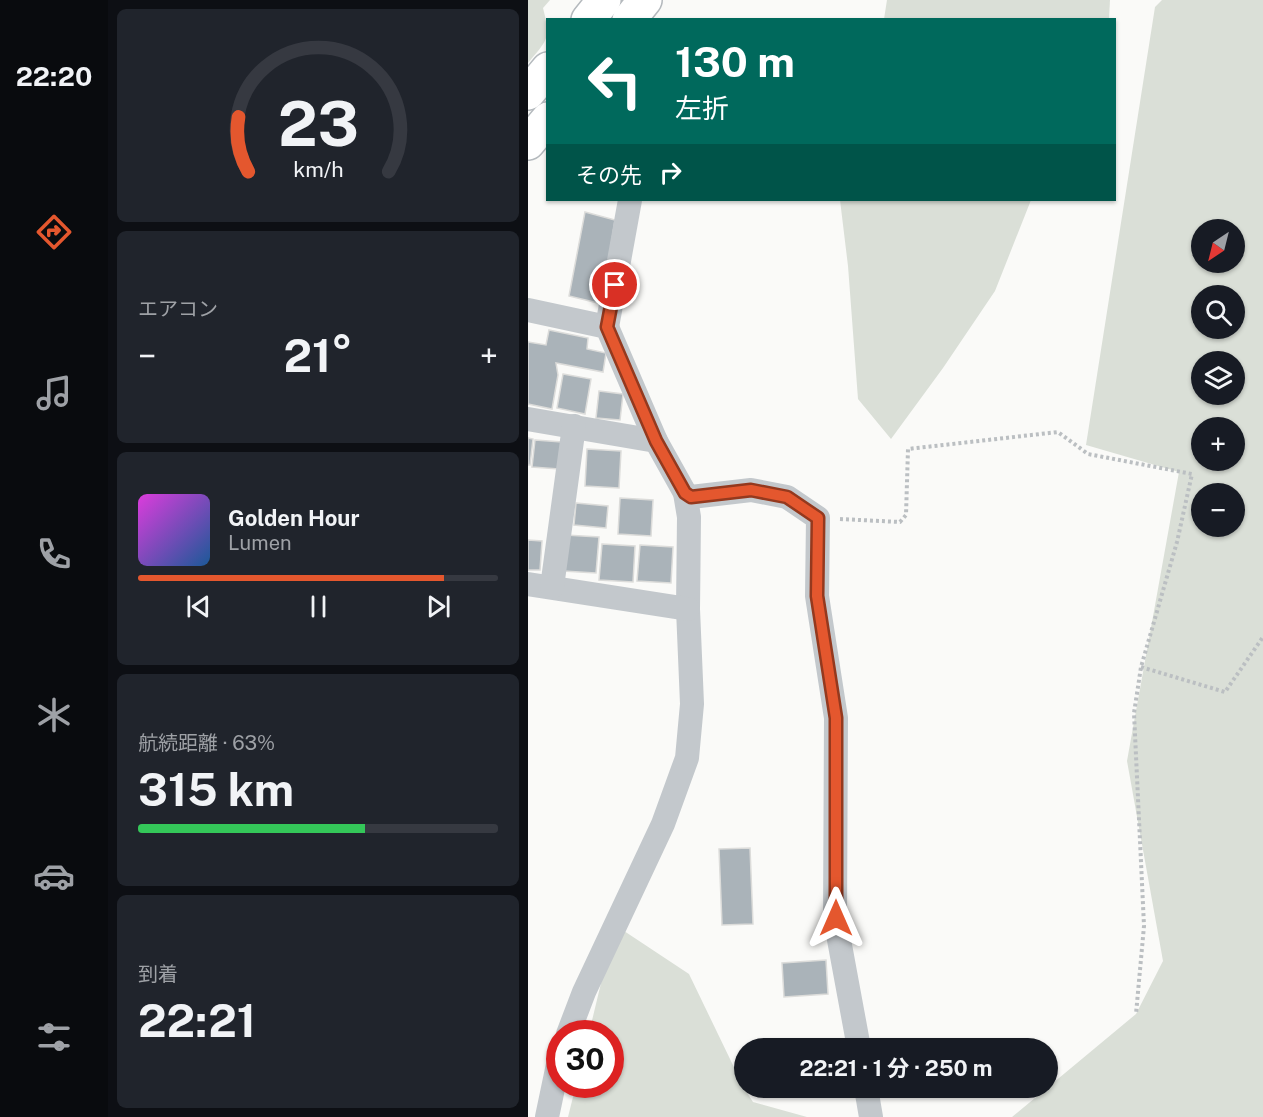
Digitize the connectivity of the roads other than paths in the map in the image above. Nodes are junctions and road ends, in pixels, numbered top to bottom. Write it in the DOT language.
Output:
graph roads {
  1 [pos="604,0"];
  2 [pos="645,0"];
  3 [pos="590,18"];
  4 [pos="631,18"];
  5 [pos="546,71"];
  6 [pos="528,93"];
  7 [pos="546,121"];
  8 [pos="528,143"];
  9 [pos="630,201"];
  10 [pos="528,310"];
  11 [pos="607,327"];
  12 [pos="528,419"];
  13 [pos="574,426"];
  14 [pos="656,441"];
  15 [pos="685,493"];
  16 [pos="528,584"];
  17 [pos="552,587"];
  18 [pos="688,609"];
  19 [pos="573,1020"];
  20 [pos="857,1038"];
  21 [pos="551,1098"];
  22 [pos="868,1098"];
  23 [pos="547,1117"];
  24 [pos="871,1117"];
  1 -- 3 [label="highway"];
  2 -- 4 [label="highway"];
  5 -- 6 [label="highway"];
  7 -- 8 [label="highway"];
  9 -- 11 [label="street"];
  10 -- 11 [label="street"];
  11 -- 14 [label="street"];
  12 -- 13 [label="street"];
  13 -- 14 [label="street"];
  13 -- 17 [label="street"];
  14 -- 15 [label="street"];
  15 -- 18 [label="street"];
  15 -- 20 [label="street"];
  16 -- 17 [label="street"];
  17 -- 18 [label="street"];
  18 -- 19 [label="street"];
  21 -- 23 [label="street"];
  22 -- 24 [label="street"];
}
